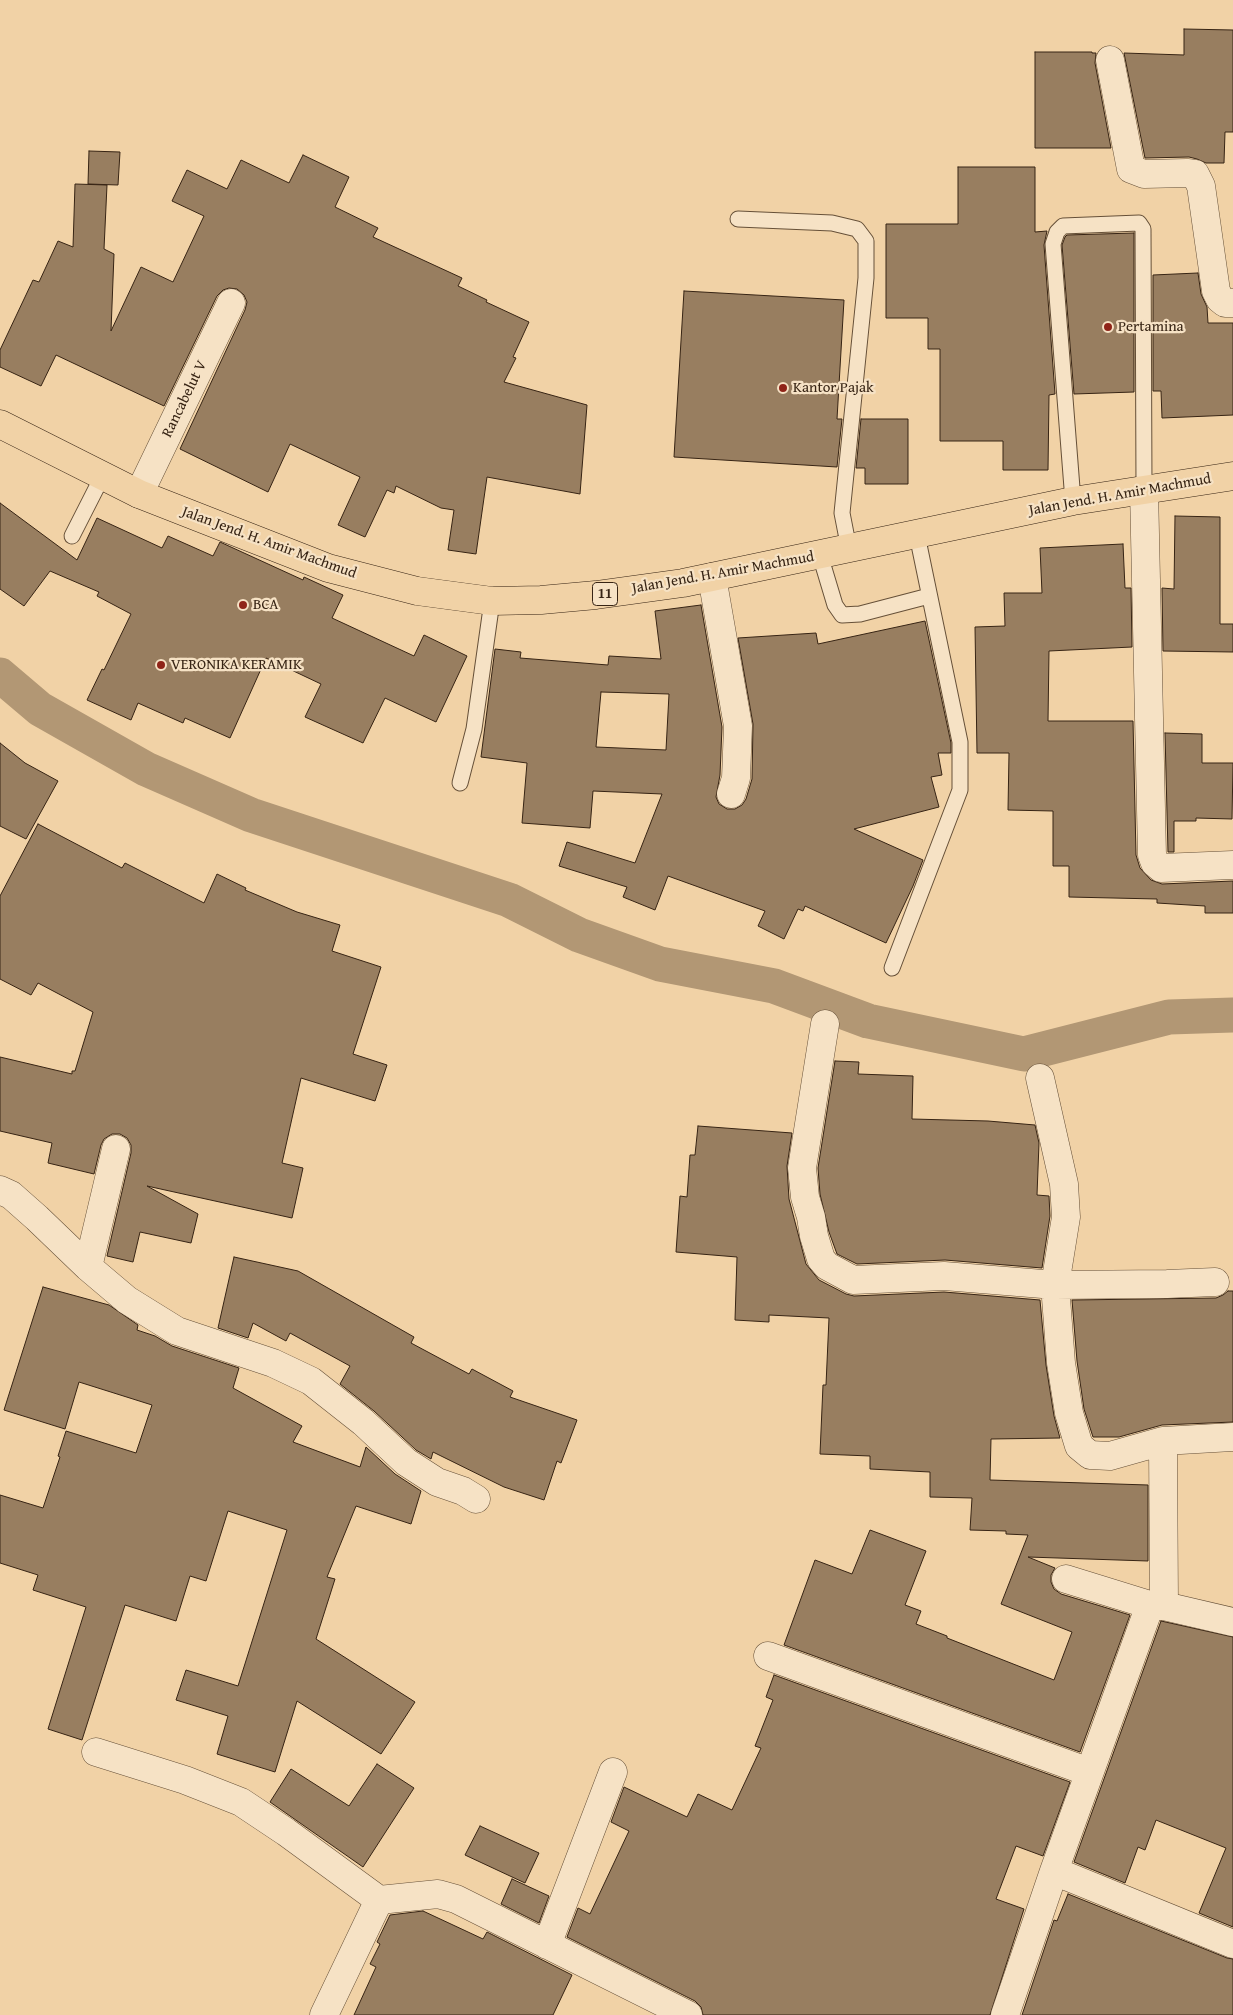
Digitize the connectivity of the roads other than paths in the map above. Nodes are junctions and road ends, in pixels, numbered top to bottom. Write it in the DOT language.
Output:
graph roads {
  1 [pos="1110,60"];
  2 [pos="738,219"];
  3 [pos="231,303"];
  4 [pos="1233,304"];
  5 [pos="0,424"];
  6 [pos="103,475"];
  7 [pos="1233,476"];
  8 [pos="1144,489"];
  9 [pos="139,494"];
  10 [pos="1073,501"];
  11 [pos="917,534"];
  12 [pos="72,536"];
  13 [pos="849,549"];
  14 [pos="820,555"];
  15 [pos="712,577"];
  16 [pos="929,596"];
  17 [pos="492,601"];
  18 [pos="460,783"];
  19 [pos="731,794"];
  20 [pos="1233,865"];
  21 [pos="892,968"];
  22 [pos="825,1024"];
  23 [pos="1040,1078"];
  24 [pos="116,1148"];
  25 [pos="0,1190"];
  26 [pos="88,1267"];
  27 [pos="1215,1282"];
  28 [pos="1055,1285"];
  29 [pos="1233,1437"];
  30 [pos="1163,1441"];
  31 [pos="476,1499"];
  32 [pos="1066,1579"];
  33 [pos="1157,1606"];
  34 [pos="1233,1622"];
  35 [pos="768,1656"];
  36 [pos="96,1752"];
  37 [pos="613,1772"];
  38 [pos="1089,1772"];
  39 [pos="1054,1871"];
  40 [pos="379,1900"];
  41 [pos="1233,1944"];
  42 [pos="548,1945"];
  43 [pos="324,2015"];
  44 [pos="688,2015"];
  45 [pos="1005,2015"];
  1 -- 4 [label="street"];
  2 -- 13 [label="lane"];
  3 -- 9 [label="street, Rancabelut V"];
  5 -- 6 [label="highway, Jalan Jend. H. Amir Machmud / 11"];
  6 -- 9 [label="highway, Jalan Jend. H. Amir Machmud / 11"];
  6 -- 12 [label="lane"];
  7 -- 8 [label="highway, Jalan Jend. H. Amir Machmud / 11"];
  8 -- 10 [label="highway, Jalan Jend. H. Amir Machmud / 11"];
  8 -- 10 [label="lane"];
  8 -- 20 [label="street"];
  9 -- 17 [label="highway, Jalan Jend. H. Amir Machmud / 11"];
  10 -- 11 [label="highway, Jalan Jend. H. Amir Machmud / 11"];
  11 -- 13 [label="highway, Jalan Jend. H. Amir Machmud / 11"];
  11 -- 16 [label="lane"];
  13 -- 14 [label="highway, Jalan Jend. H. Amir Machmud / 11"];
  14 -- 15 [label="highway, Jalan Jend. H. Amir Machmud / 11"];
  14 -- 16 [label="lane"];
  15 -- 17 [label="highway, Jalan Jend. H. Amir Machmud / 11"];
  15 -- 19 [label="street"];
  16 -- 21 [label="lane"];
  17 -- 18 [label="lane"];
  22 -- 28 [label="street"];
  23 -- 28 [label="street"];
  24 -- 26 [label="street"];
  25 -- 26 [label="street"];
  26 -- 31 [label="street"];
  27 -- 28 [label="street"];
  28 -- 30 [label="street"];
  29 -- 30 [label="street"];
  30 -- 33 [label="street"];
  32 -- 33 [label="street"];
  33 -- 34 [label="street"];
  33 -- 38 [label="street"];
  35 -- 38 [label="street"];
  36 -- 40 [label="street"];
  37 -- 42 [label="street"];
  38 -- 39 [label="street"];
  39 -- 41 [label="street"];
  39 -- 45 [label="street"];
  40 -- 42 [label="street"];
  40 -- 43 [label="street"];
  42 -- 44 [label="street"];
}
